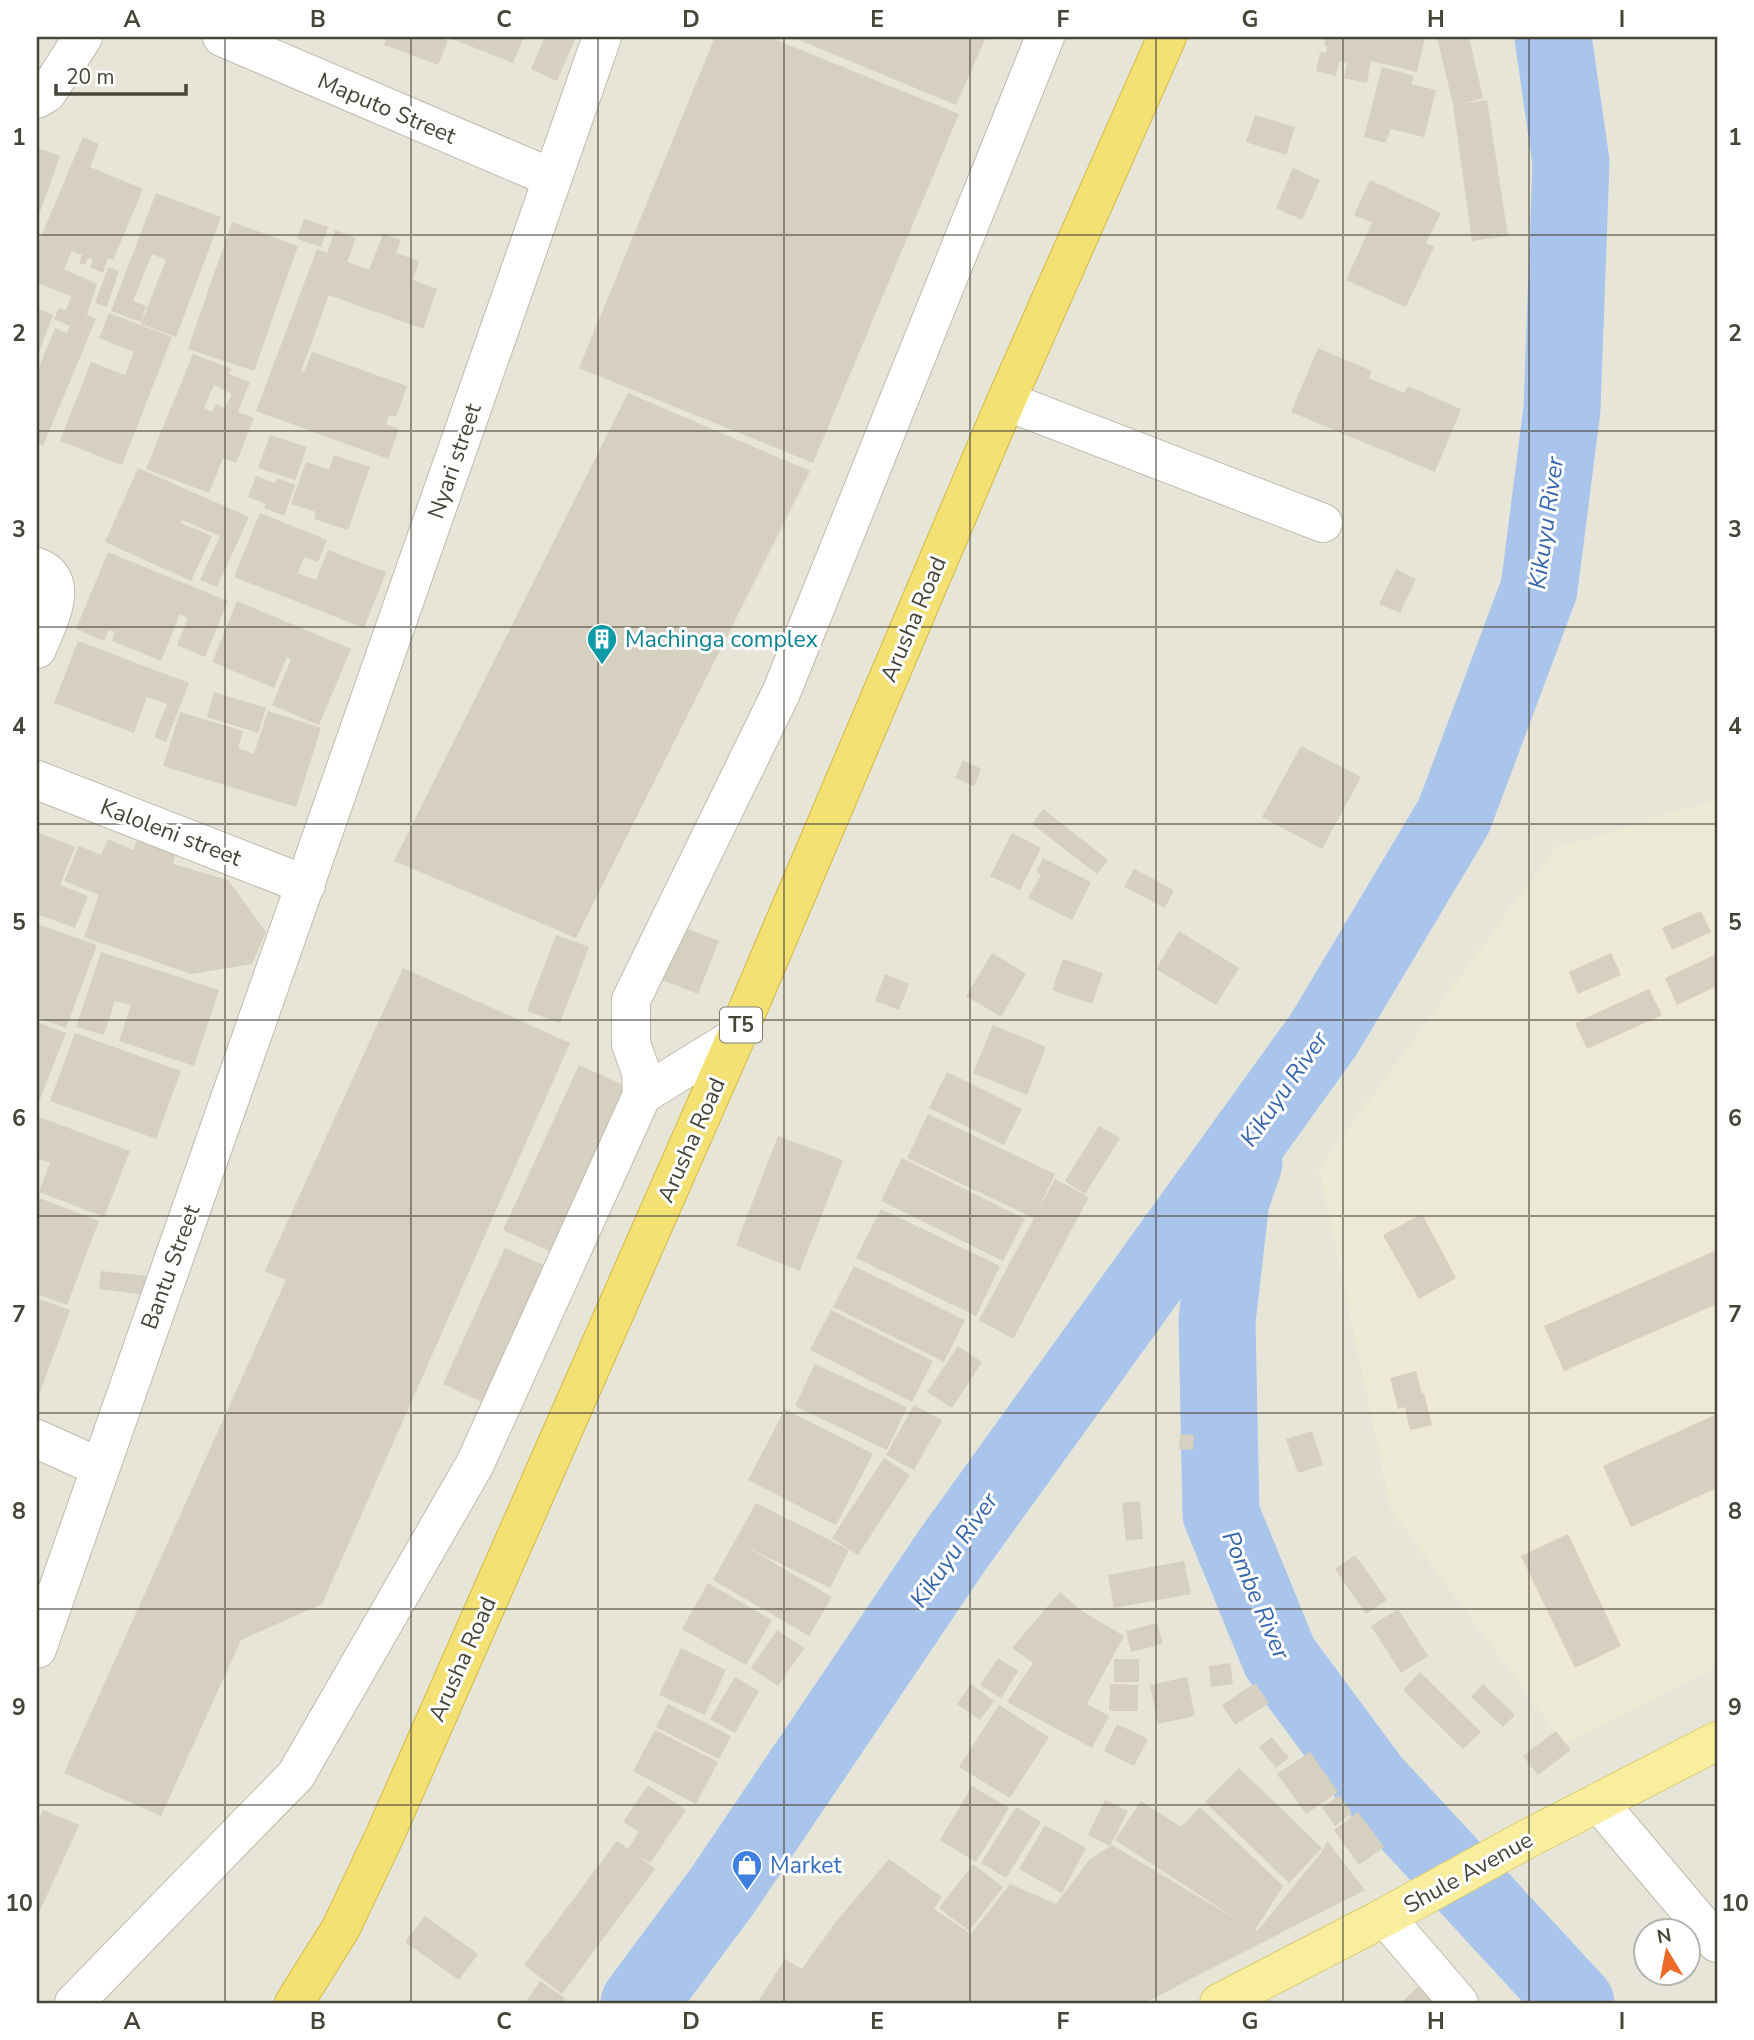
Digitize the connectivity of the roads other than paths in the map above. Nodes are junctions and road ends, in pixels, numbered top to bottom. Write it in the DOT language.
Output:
graph roads {
  1 [pos="83,37"];
  2 [pos="222,37"];
  3 [pos="602,37"];
  4 [pos="1045,37"];
  5 [pos="1167,37"];
  6 [pos="37,99"];
  7 [pos="552,178"];
  8 [pos="1006,401"];
  9 [pos="1323,523"];
  10 [pos="37,568"];
  11 [pos="37,649"];
  12 [pos="37,779"];
  13 [pos="306,885"];
  14 [pos="736,1037"];
  15 [pos="642,1095"];
  16 [pos="37,1439"];
  17 [pos="99,1467"];
  18 [pos="37,1649"];
  19 [pos="1717,1741"];
  20 [pos="1599,1803"];
  21 [pos="1385,1917"];
  22 [pos="1717,1943"];
  23 [pos="74,2003"];
  24 [pos="294,2003"];
  25 [pos="1219,2003"];
  26 [pos="1459,2003"];
  1 -- 6 [label="street"];
  2 -- 7 [label="street, Maputo Street"];
  3 -- 7 [label="street, Nyari street"];
  4 -- 15 [label="street"];
  5 -- 8 [label="highway, Arusha Road / T5"];
  7 -- 13 [label="street, Nyari street"];
  8 -- 9 [label="street"];
  8 -- 14 [label="highway, Arusha Road / T5"];
  10 -- 11 [label="street"];
  12 -- 13 [label="street, Kaloleni street"];
  13 -- 17 [label="street, Bantu Street"];
  14 -- 15 [label="street"];
  14 -- 24 [label="highway, Arusha Road / T5"];
  15 -- 23 [label="street"];
  16 -- 17 [label="street"];
  17 -- 18 [label="street, Bantu Street"];
  19 -- 20 [label="main road, Shule Avenue"];
  20 -- 21 [label="main road, Shule Avenue"];
  20 -- 22 [label="street"];
  21 -- 25 [label="main road, Shule Avenue"];
  21 -- 26 [label="street"];
}
